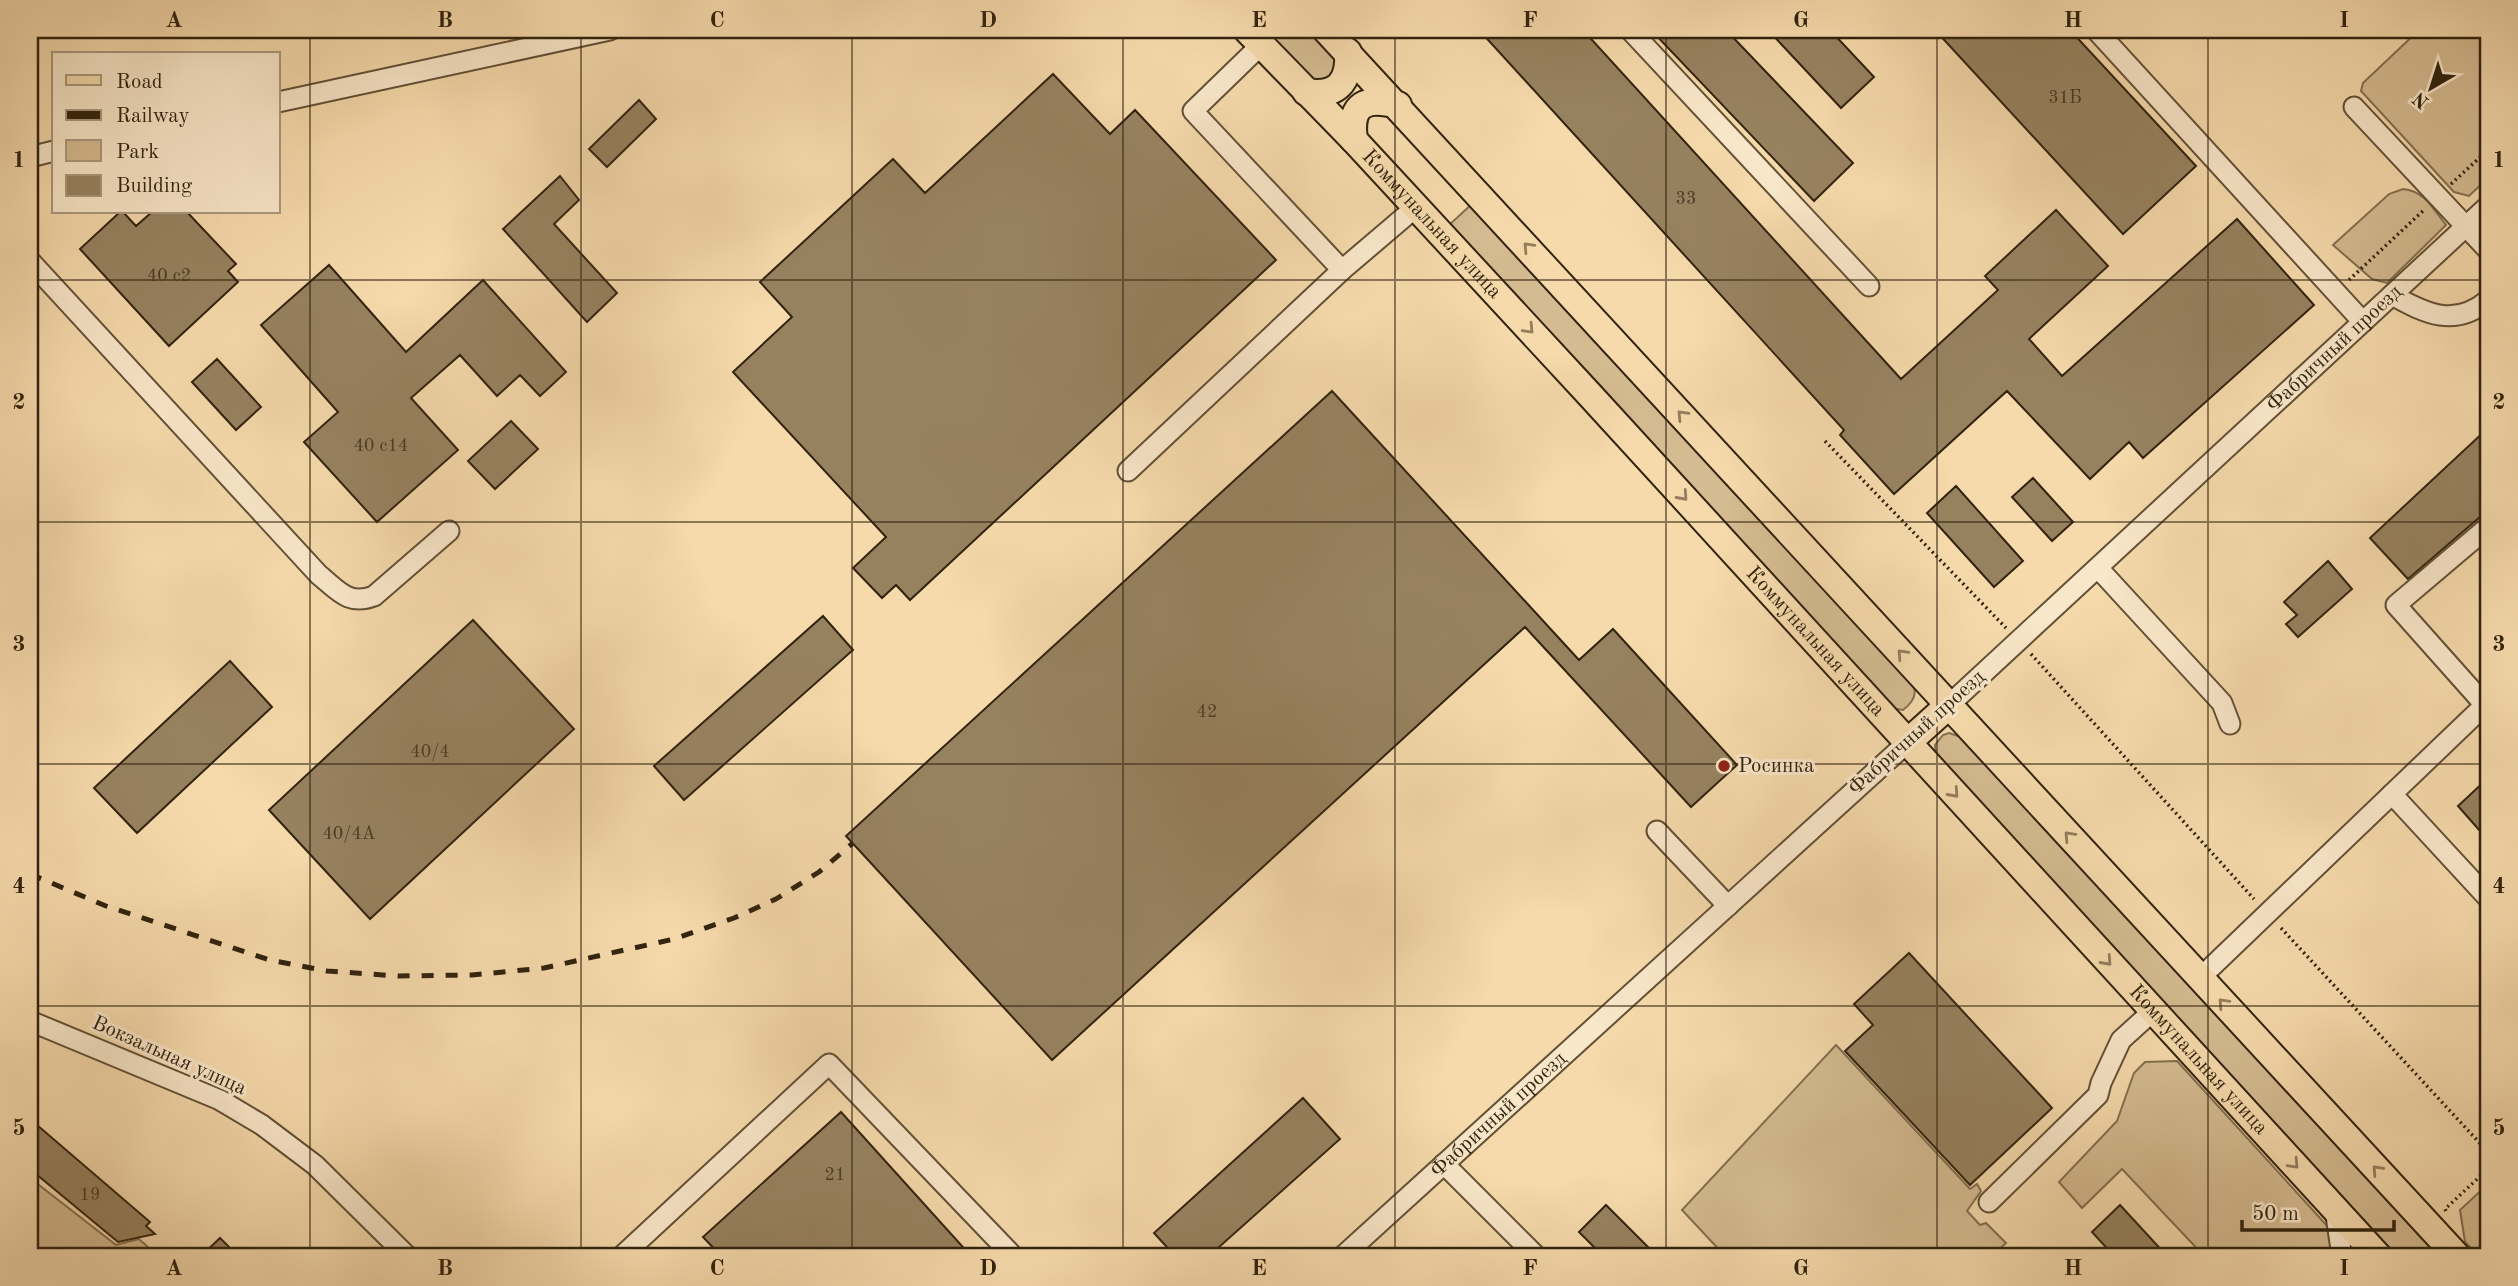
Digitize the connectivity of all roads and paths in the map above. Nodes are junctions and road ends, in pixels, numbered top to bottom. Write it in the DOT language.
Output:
graph roads {
  1 [pos="610,30"];
  2 [pos="1326,30"];
  3 [pos="1630,30"];
  4 [pos="2096,30"];
  5 [pos="1254,37"];
  6 [pos="1348,52"];
  7 [pos="1306,92"];
  8 [pos="280,102"];
  9 [pos="1398,105"];
  10 [pos="2354,107"];
  11 [pos="1354,140"];
  12 [pos="2488,150"];
  13 [pos="52,152"];
  14 [pos="30,157"];
  15 [pos="2438,196"];
  16 [pos="2488,206"];
  17 [pos="1416,207"];
  18 [pos="2467,226"];
  19 [pos="2488,250"];
  20 [pos="30,261"];
  21 [pos="1342,270"];
  22 [pos="1869,286"];
  23 [pos="2336,293"];
  24 [pos="2392,295"];
  25 [pos="2488,300"];
  26 [pos="2363,322"];
  27 [pos="1825,441"];
  28 [pos="1128,471"];
  29 [pos="2488,527"];
  30 [pos="449,531"];
  31 [pos="2098,568"];
  32 [pos="2019,641"];
  33 [pos="2487,704"];
  34 [pos="1949,705"];
  35 [pos="2230,724"];
  36 [pos="1908,742"];
  37 [pos="2392,794"];
  38 [pos="1657,831"];
  39 [pos="2488,898"];
  40 [pos="1728,906"];
  41 [pos="2268,914"];
  42 [pos="2200,978"];
  43 [pos="2153,1011"];
  44 [pos="30,1021"];
  45 [pos="2488,1152"];
  46 [pos="1444,1164"];
  47 [pos="2488,1169"];
  48 [pos="1989,1202"];
  49 [pos="2335,1209"];
  50 [pos="2452,1251"];
  51 [pos="407,1256"];
  52 [pos="622,1256"];
  53 [pos="1013,1256"];
  54 [pos="1343,1256"];
  55 [pos="1536,1256"];
  56 [pos="2342,1256"];
  57 [pos="2378,1256"];
  1 -- 8 [label="street"];
  2 -- 6 [label="main road"];
  3 -- 22 [label="street"];
  4 -- 23 [label="street"];
  5 -- 7 [label="main road, Коммунальная улица"];
  5 -- 21 [label="street"];
  6 -- 7 [label="main road"];
  6 -- 9 [label="main road"];
  7 -- 11 [label="main road, Коммунальная улица"];
  9 -- 11 [label="main road"];
  34 -- 9 [label="main road, one-way"];
  10 -- 15 [label="street"];
  11 -- 17 [label="main road, Коммунальная улица"];
  12 -- 15 [label="path"];
  13 -- 14 [label="street"];
  15 -- 18 [label="street"];
  15 -- 23 [label="path"];
  16 -- 18 [label="street, Фабричный проезд"];
  17 -- 21 [label="street"];
  17 -- 36 [label="main road, Коммунальная улица, one-way"];
  18 -- 19 [label="street"];
  18 -- 24 [label="street, Фабричный проезд"];
  20 -- 30 [label="street"];
  21 -- 28 [label="street"];
  23 -- 26 [label="street"];
  24 -- 25 [label="street"];
  24 -- 26 [label="street, Фабричный проезд"];
  26 -- 31 [label="street, Фабричный проезд"];
  27 -- 32 [label="path"];
  29 -- 33 [label="street"];
  31 -- 32 [label="street, Фабричный проезд"];
  31 -- 35 [label="street"];
  32 -- 34 [label="street, Фабричный проезд"];
  32 -- 41 [label="path"];
  33 -- 37 [label="street"];
  34 -- 36 [label="main road, Фабричный проезд"];
  42 -- 34 [label="main road, one-way"];
  36 -- 40 [label="street, Фабричный проезд"];
  36 -- 43 [label="main road, Коммунальная улица, one-way"];
  37 -- 39 [label="street"];
  37 -- 41 [label="street"];
  38 -- 40 [label="street"];
  40 -- 46 [label="street, Фабричный проезд"];
  41 -- 42 [label="street"];
  41 -- 45 [label="path"];
  50 -- 42 [label="main road, one-way"];
  43 -- 48 [label="street"];
  43 -- 49 [label="main road, Коммунальная улица, one-way"];
  44 -- 51 [label="street, Вокзальная улица"];
  46 -- 54 [label="street, Фабричный проезд"];
  46 -- 55 [label="street"];
  47 -- 50 [label="path"];
  49 -- 56 [label="street"];
  49 -- 57 [label="main road, Коммунальная улица"];
  52 -- 53 [label="street"];
}
